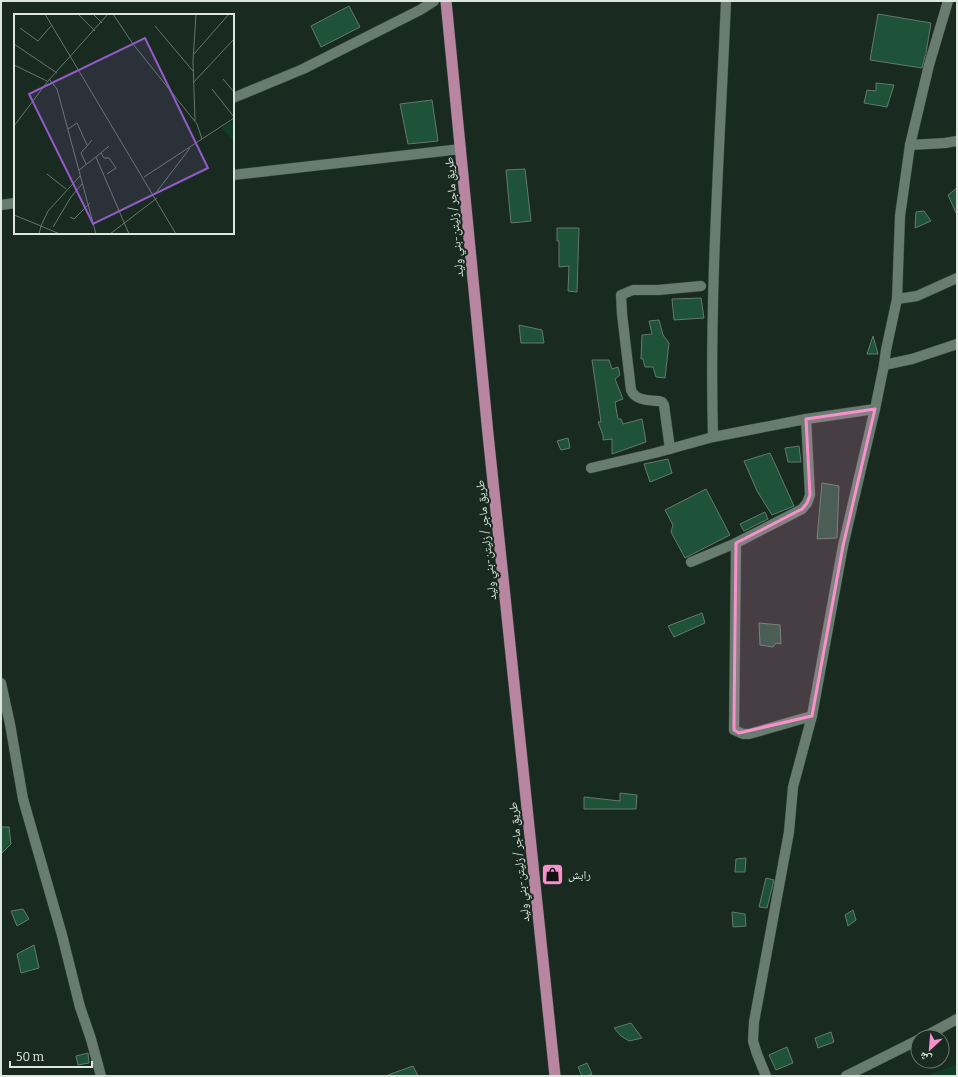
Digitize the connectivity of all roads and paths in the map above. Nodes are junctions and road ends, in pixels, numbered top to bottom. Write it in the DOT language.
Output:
graph roads {
  1 [pos="434,1"];
  2 [pos="446,1"];
  3 [pos="726,1"];
  4 [pos="948,1"];
  5 [pos="234,98"];
  6 [pos="957,141"];
  7 [pos="910,146"];
  8 [pos="461,149"];
  9 [pos="234,175"];
  10 [pos="14,203"];
  11 [pos="1,205"];
  12 [pos="957,278"];
  13 [pos="701,286"];
  14 [pos="897,299"];
  15 [pos="957,344"];
  16 [pos="884,365"];
  17 [pos="875,409"];
  18 [pos="806,419"];
  19 [pos="713,437"];
  20 [pos="670,449"];
  21 [pos="590,468"];
  22 [pos="736,543"];
  23 [pos="690,562"];
  24 [pos="1,683"];
  25 [pos="812,716"];
  26 [pos="957,1019"];
  27 [pos="939,1029"];
  28 [pos="910,1044"];
  29 [pos="101,1076"];
  30 [pos="555,1076"];
  31 [pos="766,1076"];
  32 [pos="846,1076"];
  1 -- 5 [label="street"];
  2 -- 8 [label="highway, طريق ماجر / زليتن-بني وليد"];
  3 -- 19 [label="street"];
  4 -- 7 [label="street"];
  6 -- 7 [label="street"];
  7 -- 14 [label="street"];
  8 -- 9 [label="street"];
  8 -- 30 [label="highway, طريق ماجر / زليتن-بني وليد"];
  10 -- 11 [label="street"];
  12 -- 14 [label="street"];
  13 -- 20 [label="street"];
  14 -- 16 [label="street"];
  15 -- 16 [label="street"];
  16 -- 17 [label="street"];
  17 -- 18 [label="street"];
  17 -- 25 [label="street"];
  18 -- 19 [label="street"];
  18 -- 22 [label="street"];
  19 -- 20 [label="street"];
  20 -- 21 [label="street"];
  22 -- 23 [label="street"];
  22 -- 25 [label="street"];
  24 -- 29 [label="street"];
  25 -- 31 [label="street"];
  26 -- 27 [label="street"];
  28 -- 32 [label="street"];
}
